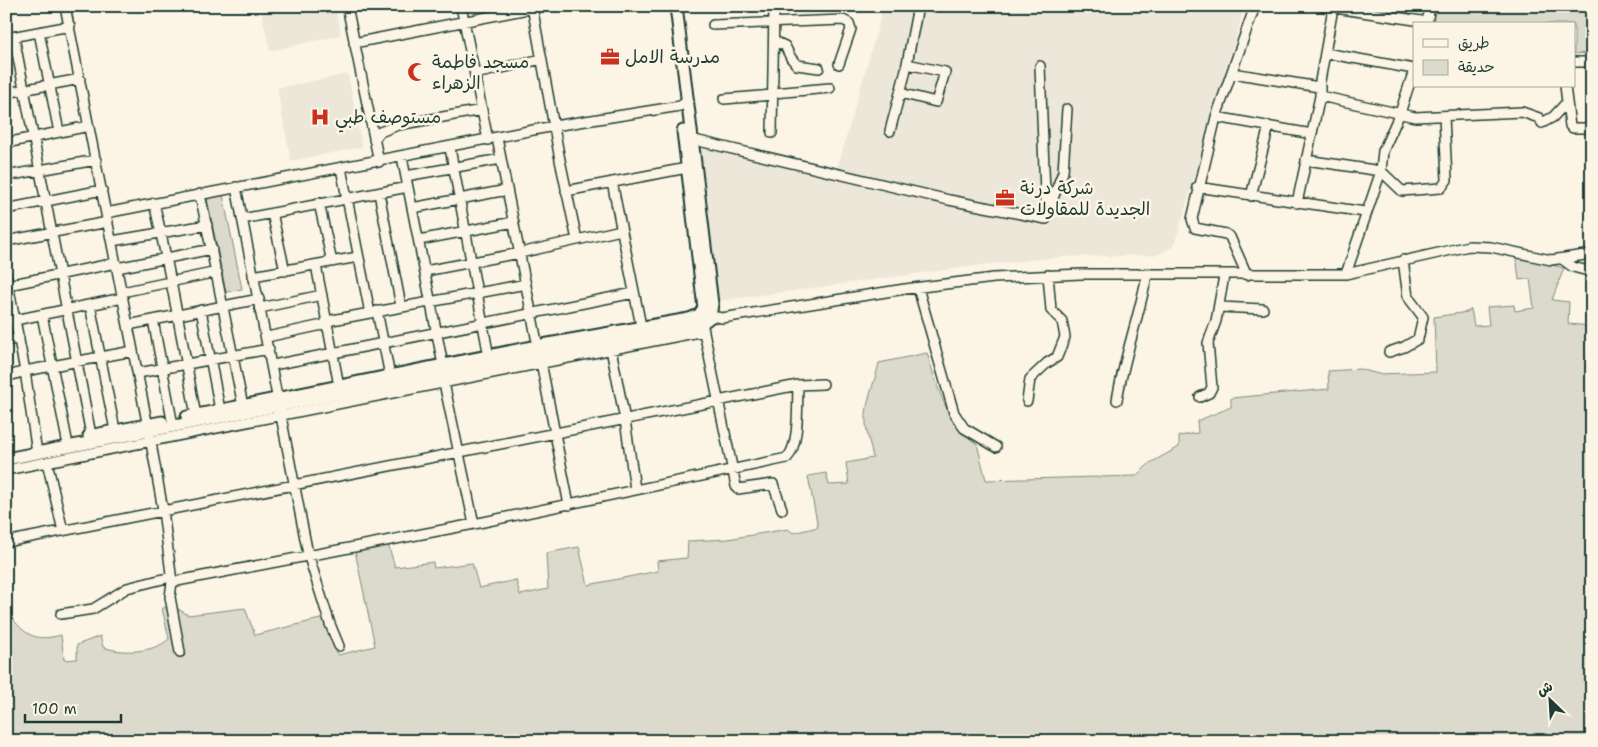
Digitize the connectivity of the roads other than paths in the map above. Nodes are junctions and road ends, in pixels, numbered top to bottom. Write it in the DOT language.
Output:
graph roads {
  1 [pos="65,6"];
  2 [pos="347,6"];
  3 [pos="461,6"];
  4 [pos="669,6"];
  5 [pos="676,6"];
  6 [pos="774,6"];
  7 [pos="918,6"];
  8 [pos="1254,6"];
  9 [pos="1322,6"];
  10 [pos="1430,6"];
  11 [pos="532,7"];
  12 [pos="1333,8"];
  13 [pos="1422,22"];
  14 [pos="1428,22"];
  15 [pos="464,23"];
  16 [pos="774,23"];
  17 [pos="712,25"];
  18 [pos="70,26"];
  19 [pos="39,32"];
  20 [pos="10,38"];
  21 [pos="774,41"];
  22 [pos="354,44"];
  23 [pos="1325,53"];
  24 [pos="542,60"];
  25 [pos="1576,62"];
  26 [pos="1592,62"];
  27 [pos="839,64"];
  28 [pos="907,64"];
  29 [pos="1040,66"];
  30 [pos="819,68"];
  31 [pos="1413,70"];
  32 [pos="1232,73"];
  33 [pos="1413,73"];
  34 [pos="475,74"];
  35 [pos="80,80"];
  36 [pos="49,86"];
  37 [pos="830,88"];
  38 [pos="1565,88"];
  39 [pos="24,90"];
  40 [pos="1319,91"];
  41 [pos="6,93"];
  42 [pos="900,93"];
  43 [pos="773,94"];
  44 [pos="724,99"];
  45 [pos="1566,103"];
  46 [pos="683,104"];
  47 [pos="1067,108"];
  48 [pos="482,110"];
  49 [pos="1399,115"];
  50 [pos="1444,116"];
  51 [pos="1216,117"];
  52 [pos="89,126"];
  53 [pos="554,126"];
  54 [pos="1269,126"];
  55 [pos="1592,128"];
  56 [pos="890,131"];
  57 [pos="59,132"];
  58 [pos="772,133"];
  59 [pos="1312,134"];
  60 [pos="34,137"];
  61 [pos="497,138"];
  62 [pos="688,138"];
  63 [pos="374,140"];
  64 [pos="488,140"];
  65 [pos="6,143"];
  66 [pos="450,148"];
  67 [pos="402,157"];
  68 [pos="501,159"];
  69 [pos="96,160"];
  70 [pos="1306,160"];
  71 [pos="379,162"];
  72 [pos="341,168"];
  73 [pos="453,168"];
  74 [pos="687,168"];
  75 [pos="39,170"];
  76 [pos="1381,171"];
  77 [pos="6,176"];
  78 [pos="406,176"];
  79 [pos="612,182"];
  80 [pos="408,187"];
  81 [pos="1198,187"];
  82 [pos="236,188"];
  83 [pos="102,190"];
  84 [pos="508,190"];
  85 [pos="566,191"];
  86 [pos="379,193"];
  87 [pos="200,194"];
  88 [pos="1251,196"];
  89 [pos="346,198"];
  90 [pos="459,199"];
  91 [pos="46,202"];
  92 [pos="154,203"];
  93 [pos="1297,203"];
  94 [pos="320,204"];
  95 [pos="412,208"];
  96 [pos="6,209"];
  97 [pos="1365,212"];
  98 [pos="272,213"];
  99 [pos="107,218"];
  100 [pos="242,219"];
  101 [pos="1046,219"];
  102 [pos="514,222"];
  103 [pos="207,225"];
  104 [pos="621,230"];
  105 [pos="465,231"];
  106 [pos="52,233"];
  107 [pos="161,233"];
  108 [pos="419,240"];
  109 [pos="577,240"];
  110 [pos="6,241"];
  111 [pos="112,241"];
  112 [pos="212,249"];
  113 [pos="520,253"];
  114 [pos="1592,254"];
  115 [pos="358,257"];
  116 [pos="167,258"];
  117 [pos="1562,259"];
  118 [pos="1403,260"];
  119 [pos="332,262"];
  120 [pos="471,262"];
  121 [pos="117,266"];
  122 [pos="316,266"];
  123 [pos="285,271"];
  124 [pos="425,271"];
  125 [pos="217,272"];
  126 [pos="1592,272"];
  127 [pos="6,274"];
  128 [pos="60,274"];
  129 [pos="1346,274"];
  130 [pos="1048,275"];
  131 [pos="1147,275"];
  132 [pos="1247,275"];
  133 [pos="253,276"];
  134 [pos="1224,276"];
  135 [pos="172,281"];
  136 [pos="8,284"];
  137 [pos="526,284"];
  138 [pos="918,288"];
  139 [pos="478,291"];
  140 [pos="634,293"];
  141 [pos="122,295"];
  142 [pos="322,296"];
  143 [pos="430,300"];
  144 [pos="259,304"];
  145 [pos="90,305"];
  146 [pos="224,306"];
  147 [pos="401,306"];
  148 [pos="1219,307"];
  149 [pos="10,308"];
  150 [pos="1263,309"];
  151 [pos="66,310"];
  152 [pos="201,310"];
  153 [pos="374,312"];
  154 [pos="532,313"];
  155 [pos="42,315"];
  156 [pos="176,315"];
  157 [pos="16,320"];
  158 [pos="153,320"];
  159 [pos="703,320"];
  160 [pos="484,321"];
  161 [pos="327,322"];
  162 [pos="128,325"];
  163 [pos="641,326"];
  164 [pos="436,331"];
  165 [pos="266,337"];
  166 [pos="19,338"];
  167 [pos="6,340"];
  168 [pos="383,342"];
  169 [pos="610,346"];
  170 [pos="269,349"];
  171 [pos="134,351"];
  172 [pos="1389,352"];
  173 [pos="333,353"];
  174 [pos="234,355"];
  175 [pos="539,355"];
  176 [pos="101,357"];
  177 [pos="489,357"];
  178 [pos="210,360"];
  179 [pos="77,362"];
  180 [pos="186,364"];
  181 [pos="273,365"];
  182 [pos="52,366"];
  183 [pos="443,366"];
  184 [pos="163,369"];
  185 [pos="25,371"];
  186 [pos="138,373"];
  187 [pos="390,376"];
  188 [pos="6,377"];
  189 [pos="444,383"];
  190 [pos="823,384"];
  191 [pos="798,385"];
  192 [pos="339,386"];
  193 [pos="1200,397"];
  194 [pos="1117,400"];
  195 [pos="1027,401"];
  196 [pos="718,402"];
  197 [pos="243,406"];
  198 [pos="278,407"];
  199 [pos="220,410"];
  200 [pos="196,416"];
  201 [pos="172,420"];
  202 [pos="625,420"];
  203 [pos="115,430"];
  204 [pos="149,432"];
  205 [pos="556,433"];
  206 [pos="91,435"];
  207 [pos="67,440"];
  208 [pos="996,447"];
  209 [pos="36,450"];
  210 [pos="6,452"];
  211 [pos="460,453"];
  212 [pos="6,459"];
  213 [pos="48,462"];
  214 [pos="6,470"];
  215 [pos="731,470"];
  216 [pos="295,486"];
  217 [pos="635,489"];
  218 [pos="569,505"];
  219 [pos="782,509"];
  220 [pos="163,510"];
  221 [pos="474,524"];
  222 [pos="63,531"];
  223 [pos="6,542"];
  224 [pos="308,554"];
  225 [pos="171,579"];
  226 [pos="61,614"];
  227 [pos="339,646"];
  228 [pos="180,652"];
  1 -- 18 [label="street"];
  2 -- 22 [label="street"];
  3 -- 15 [label="street"];
  4 -- 46 [label="main road"];
  5 -- 46 [label="main road"];
  6 -- 16 [label="street"];
  7 -- 28 [label="street"];
  8 -- 32 [label="street"];
  9 -- 12 [label="street"];
  10 -- 14 [label="street"];
  11 -- 15 [label="street"];
  11 -- 24 [label="street"];
  12 -- 13 [label="street"];
  12 -- 23 [label="street"];
  15 -- 22 [label="street"];
  15 -- 34 [label="street"];
  16 -- 17 [label="street"];
  16 -- 21 [label="street"];
  16 -- 27 [label="street"];
  18 -- 19 [label="street"];
  18 -- 35 [label="street"];
  19 -- 20 [label="street"];
  19 -- 36 [label="street"];
  20 -- 39 [label="street"];
  21 -- 30 [label="street"];
  21 -- 43 [label="street"];
  22 -- 63 [label="street"];
  23 -- 31 [label="street"];
  23 -- 40 [label="street"];
  24 -- 34 [label="street"];
  24 -- 53 [label="street"];
  25 -- 26 [label="street"];
  28 -- 42 [label="street"];
  28 -- 42 [label="street"];
  29 -- 101 [label="street"];
  32 -- 40 [label="street"];
  32 -- 51 [label="street"];
  33 -- 49 [label="street"];
  34 -- 48 [label="street"];
  35 -- 36 [label="street"];
  35 -- 52 [label="street"];
  36 -- 39 [label="street"];
  36 -- 57 [label="street"];
  37 -- 43 [label="street"];
  38 -- 45 [label="street"];
  39 -- 41 [label="street"];
  39 -- 60 [label="street"];
  40 -- 49 [label="street"];
  40 -- 59 [label="street"];
  42 -- 56 [label="street"];
  43 -- 44 [label="street"];
  43 -- 58 [label="street"];
  45 -- 50 [label="street"];
  45 -- 55 [label="street"];
  46 -- 53 [label="street"];
  46 -- 62 [label="main road"];
  47 -- 101 [label="street"];
  48 -- 63 [label="street"];
  48 -- 64 [label="street"];
  49 -- 50 [label="street"];
  49 -- 76 [label="street"];
  50 -- 76 [label="street"];
  51 -- 54 [label="street"];
  51 -- 81 [label="street"];
  52 -- 57 [label="street"];
  52 -- 69 [label="street"];
  53 -- 61 [label="street"];
  53 -- 85 [label="street"];
  54 -- 59 [label="street"];
  54 -- 88 [label="street"];
  57 -- 60 [label="street"];
  59 -- 70 [label="street"];
  60 -- 65 [label="street"];
  60 -- 75 [label="street"];
  61 -- 64 [label="street"];
  61 -- 68 [label="street"];
  62 -- 74 [label="main road"];
  62 -- 101 [label="street"];
  62 -- 159 [label="main road"];
  63 -- 71 [label="street"];
  64 -- 66 [label="street"];
  66 -- 67 [label="street"];
  66 -- 73 [label="street"];
  67 -- 71 [label="street"];
  67 -- 78 [label="street"];
  68 -- 73 [label="street"];
  68 -- 84 [label="street"];
  69 -- 75 [label="street"];
  69 -- 83 [label="street"];
  70 -- 76 [label="street"];
  70 -- 93 [label="street"];
  71 -- 72 [label="street"];
  72 -- 82 [label="street"];
  72 -- 89 [label="street"];
  73 -- 78 [label="street"];
  73 -- 90 [label="street"];
  74 -- 79 [label="street"];
  74 -- 159 [label="main road"];
  75 -- 77 [label="street"];
  75 -- 91 [label="street"];
  76 -- 97 [label="street"];
  78 -- 80 [label="street"];
  79 -- 85 [label="street"];
  79 -- 104 [label="street"];
  80 -- 86 [label="street"];
  80 -- 95 [label="street"];
  81 -- 88 [label="street"];
  81 -- 132 [label="street"];
  82 -- 87 [label="street"];
  82 -- 100 [label="street"];
  83 -- 91 [label="street"];
  83 -- 99 [label="street"];
  84 -- 90 [label="street"];
  84 -- 102 [label="street"];
  85 -- 109 [label="street"];
  86 -- 89 [label="street"];
  86 -- 147 [label="street"];
  87 -- 92 [label="street"];
  87 -- 103 [label="street"];
  88 -- 93 [label="street"];
  89 -- 94 [label="street"];
  89 -- 115 [label="street"];
  90 -- 95 [label="street"];
  90 -- 105 [label="street"];
  91 -- 96 [label="street"];
  91 -- 106 [label="street"];
  92 -- 99 [label="street"];
  92 -- 107 [label="street"];
  93 -- 97 [label="street"];
  94 -- 98 [label="street"];
  94 -- 119 [label="street"];
  95 -- 108 [label="street"];
  97 -- 129 [label="street"];
  98 -- 100 [label="street"];
  98 -- 123 [label="street"];
  99 -- 106 [label="street"];
  99 -- 111 [label="street"];
  100 -- 133 [label="street"];
  102 -- 105 [label="street"];
  102 -- 113 [label="street"];
  103 -- 107 [label="street"];
  103 -- 112 [label="street"];
  104 -- 109 [label="street"];
  104 -- 140 [label="street"];
  105 -- 108 [label="street"];
  105 -- 120 [label="street"];
  106 -- 110 [label="street"];
  106 -- 128 [label="street"];
  107 -- 111 [label="street"];
  107 -- 116 [label="street"];
  108 -- 124 [label="street"];
  109 -- 113 [label="street"];
  111 -- 121 [label="street"];
  112 -- 116 [label="street"];
  112 -- 125 [label="street"];
  113 -- 120 [label="street"];
  113 -- 137 [label="street"];
  114 -- 117 [label="street"];
  115 -- 119 [label="street"];
  115 -- 153 [label="street"];
  116 -- 121 [label="street"];
  116 -- 135 [label="street"];
  117 -- 118 [label="street"];
  117 -- 126 [label="street"];
  118 -- 129 [label="street"];
  118 -- 172 [label="street"];
  119 -- 122 [label="street"];
  120 -- 124 [label="street"];
  120 -- 139 [label="street"];
  121 -- 128 [label="street"];
  121 -- 141 [label="street"];
  122 -- 123 [label="street"];
  122 -- 142 [label="street"];
  123 -- 133 [label="street"];
  124 -- 143 [label="street"];
  125 -- 135 [label="street"];
  125 -- 146 [label="street"];
  127 -- 136 [label="street"];
  128 -- 136 [label="street"];
  128 -- 151 [label="street"];
  129 -- 132 [label="street"];
  130 -- 131 [label="street"];
  130 -- 138 [label="street"];
  130 -- 195 [label="street"];
  131 -- 134 [label="street"];
  131 -- 194 [label="street"];
  132 -- 134 [label="street"];
  133 -- 144 [label="street"];
  134 -- 148 [label="street"];
  135 -- 141 [label="street"];
  135 -- 156 [label="street"];
  136 -- 149 [label="street"];
  137 -- 139 [label="street"];
  137 -- 154 [label="street"];
  138 -- 159 [label="street"];
  138 -- 208 [label="street"];
  139 -- 143 [label="street"];
  139 -- 160 [label="street"];
  140 -- 154 [label="street"];
  140 -- 163 [label="street"];
  141 -- 145 [label="street"];
  141 -- 162 [label="street"];
  142 -- 144 [label="street"];
  142 -- 161 [label="street"];
  143 -- 147 [label="street"];
  143 -- 164 [label="street"];
  144 -- 146 [label="street"];
  144 -- 165 [label="street"];
  145 -- 151 [label="street"];
  145 -- 176 [label="street"];
  146 -- 152 [label="street"];
  146 -- 174 [label="street"];
  147 -- 153 [label="street"];
  148 -- 150 [label="street"];
  148 -- 193 [label="street"];
  149 -- 157 [label="street"];
  151 -- 155 [label="street"];
  151 -- 179 [label="street"];
  152 -- 156 [label="street"];
  152 -- 178 [label="street"];
  153 -- 161 [label="street"];
  153 -- 168 [label="street"];
  154 -- 160 [label="street"];
  154 -- 175 [label="street"];
  155 -- 157 [label="street"];
  155 -- 182 [label="street"];
  156 -- 158 [label="street"];
  156 -- 180 [label="street"];
  157 -- 166 [label="street"];
  158 -- 162 [label="street"];
  158 -- 184 [label="street"];
  159 -- 163 [label="main road"];
  159 -- 169 [label="main road"];
  159 -- 196 [label="street"];
  160 -- 164 [label="street"];
  160 -- 177 [label="street"];
  161 -- 165 [label="street"];
  161 -- 173 [label="street"];
  162 -- 171 [label="street"];
  163 -- 175 [label="main road"];
  164 -- 168 [label="street"];
  164 -- 183 [label="street"];
  165 -- 170 [label="street"];
  166 -- 167 [label="street"];
  166 -- 185 [label="street"];
  168 -- 173 [label="street"];
  168 -- 187 [label="street"];
  169 -- 175 [label="main road"];
  169 -- 202 [label="street"];
  170 -- 174 [label="street"];
  170 -- 181 [label="street"];
  171 -- 176 [label="street"];
  171 -- 186 [label="street"];
  173 -- 181 [label="street"];
  173 -- 192 [label="street"];
  174 -- 178 [label="street"];
  174 -- 197 [label="street"];
  175 -- 177 [label="main road"];
  175 -- 189 [label="street"];
  175 -- 198 [label="main road"];
  175 -- 205 [label="street"];
  176 -- 179 [label="street"];
  176 -- 203 [label="street"];
  177 -- 183 [label="main road"];
  178 -- 180 [label="street"];
  178 -- 199 [label="street"];
  179 -- 182 [label="street"];
  179 -- 206 [label="street"];
  180 -- 184 [label="street"];
  180 -- 200 [label="street"];
  181 -- 198 [label="street"];
  182 -- 185 [label="street"];
  182 -- 207 [label="street"];
  183 -- 187 [label="main road"];
  184 -- 186 [label="street"];
  184 -- 201 [label="street"];
  185 -- 188 [label="street"];
  185 -- 209 [label="street"];
  186 -- 204 [label="street"];
  187 -- 192 [label="main road"];
  189 -- 198 [label="street"];
  189 -- 211 [label="street"];
  190 -- 191 [label="street"];
  191 -- 196 [label="street"];
  191 -- 215 [label="street"];
  192 -- 198 [label="main road"];
  196 -- 202 [label="street"];
  196 -- 215 [label="street"];
  197 -- 198 [label="main road"];
  197 -- 199 [label="main road"];
  198 -- 204 [label="main road"];
  198 -- 216 [label="street"];
  199 -- 200 [label="main road"];
  200 -- 201 [label="main road"];
  201 -- 204 [label="main road"];
  202 -- 205 [label="street"];
  202 -- 217 [label="street"];
  203 -- 204 [label="main road"];
  203 -- 206 [label="main road"];
  204 -- 209 [label="main road"];
  204 -- 213 [label="street"];
  204 -- 220 [label="street"];
  205 -- 211 [label="street"];
  205 -- 218 [label="street"];
  206 -- 207 [label="main road"];
  207 -- 209 [label="main road"];
  209 -- 210 [label="main road"];
  209 -- 212 [label="main road"];
  211 -- 216 [label="street"];
  211 -- 221 [label="street"];
  213 -- 214 [label="street"];
  213 -- 222 [label="street"];
  215 -- 217 [label="street"];
  215 -- 219 [label="street"];
  216 -- 220 [label="street"];
  216 -- 224 [label="street"];
  217 -- 218 [label="street"];
  218 -- 221 [label="street"];
  220 -- 222 [label="street"];
  220 -- 225 [label="street"];
  221 -- 224 [label="street"];
  222 -- 223 [label="street"];
  224 -- 225 [label="street"];
  224 -- 227 [label="street"];
  225 -- 226 [label="street"];
  225 -- 228 [label="street"];
}
